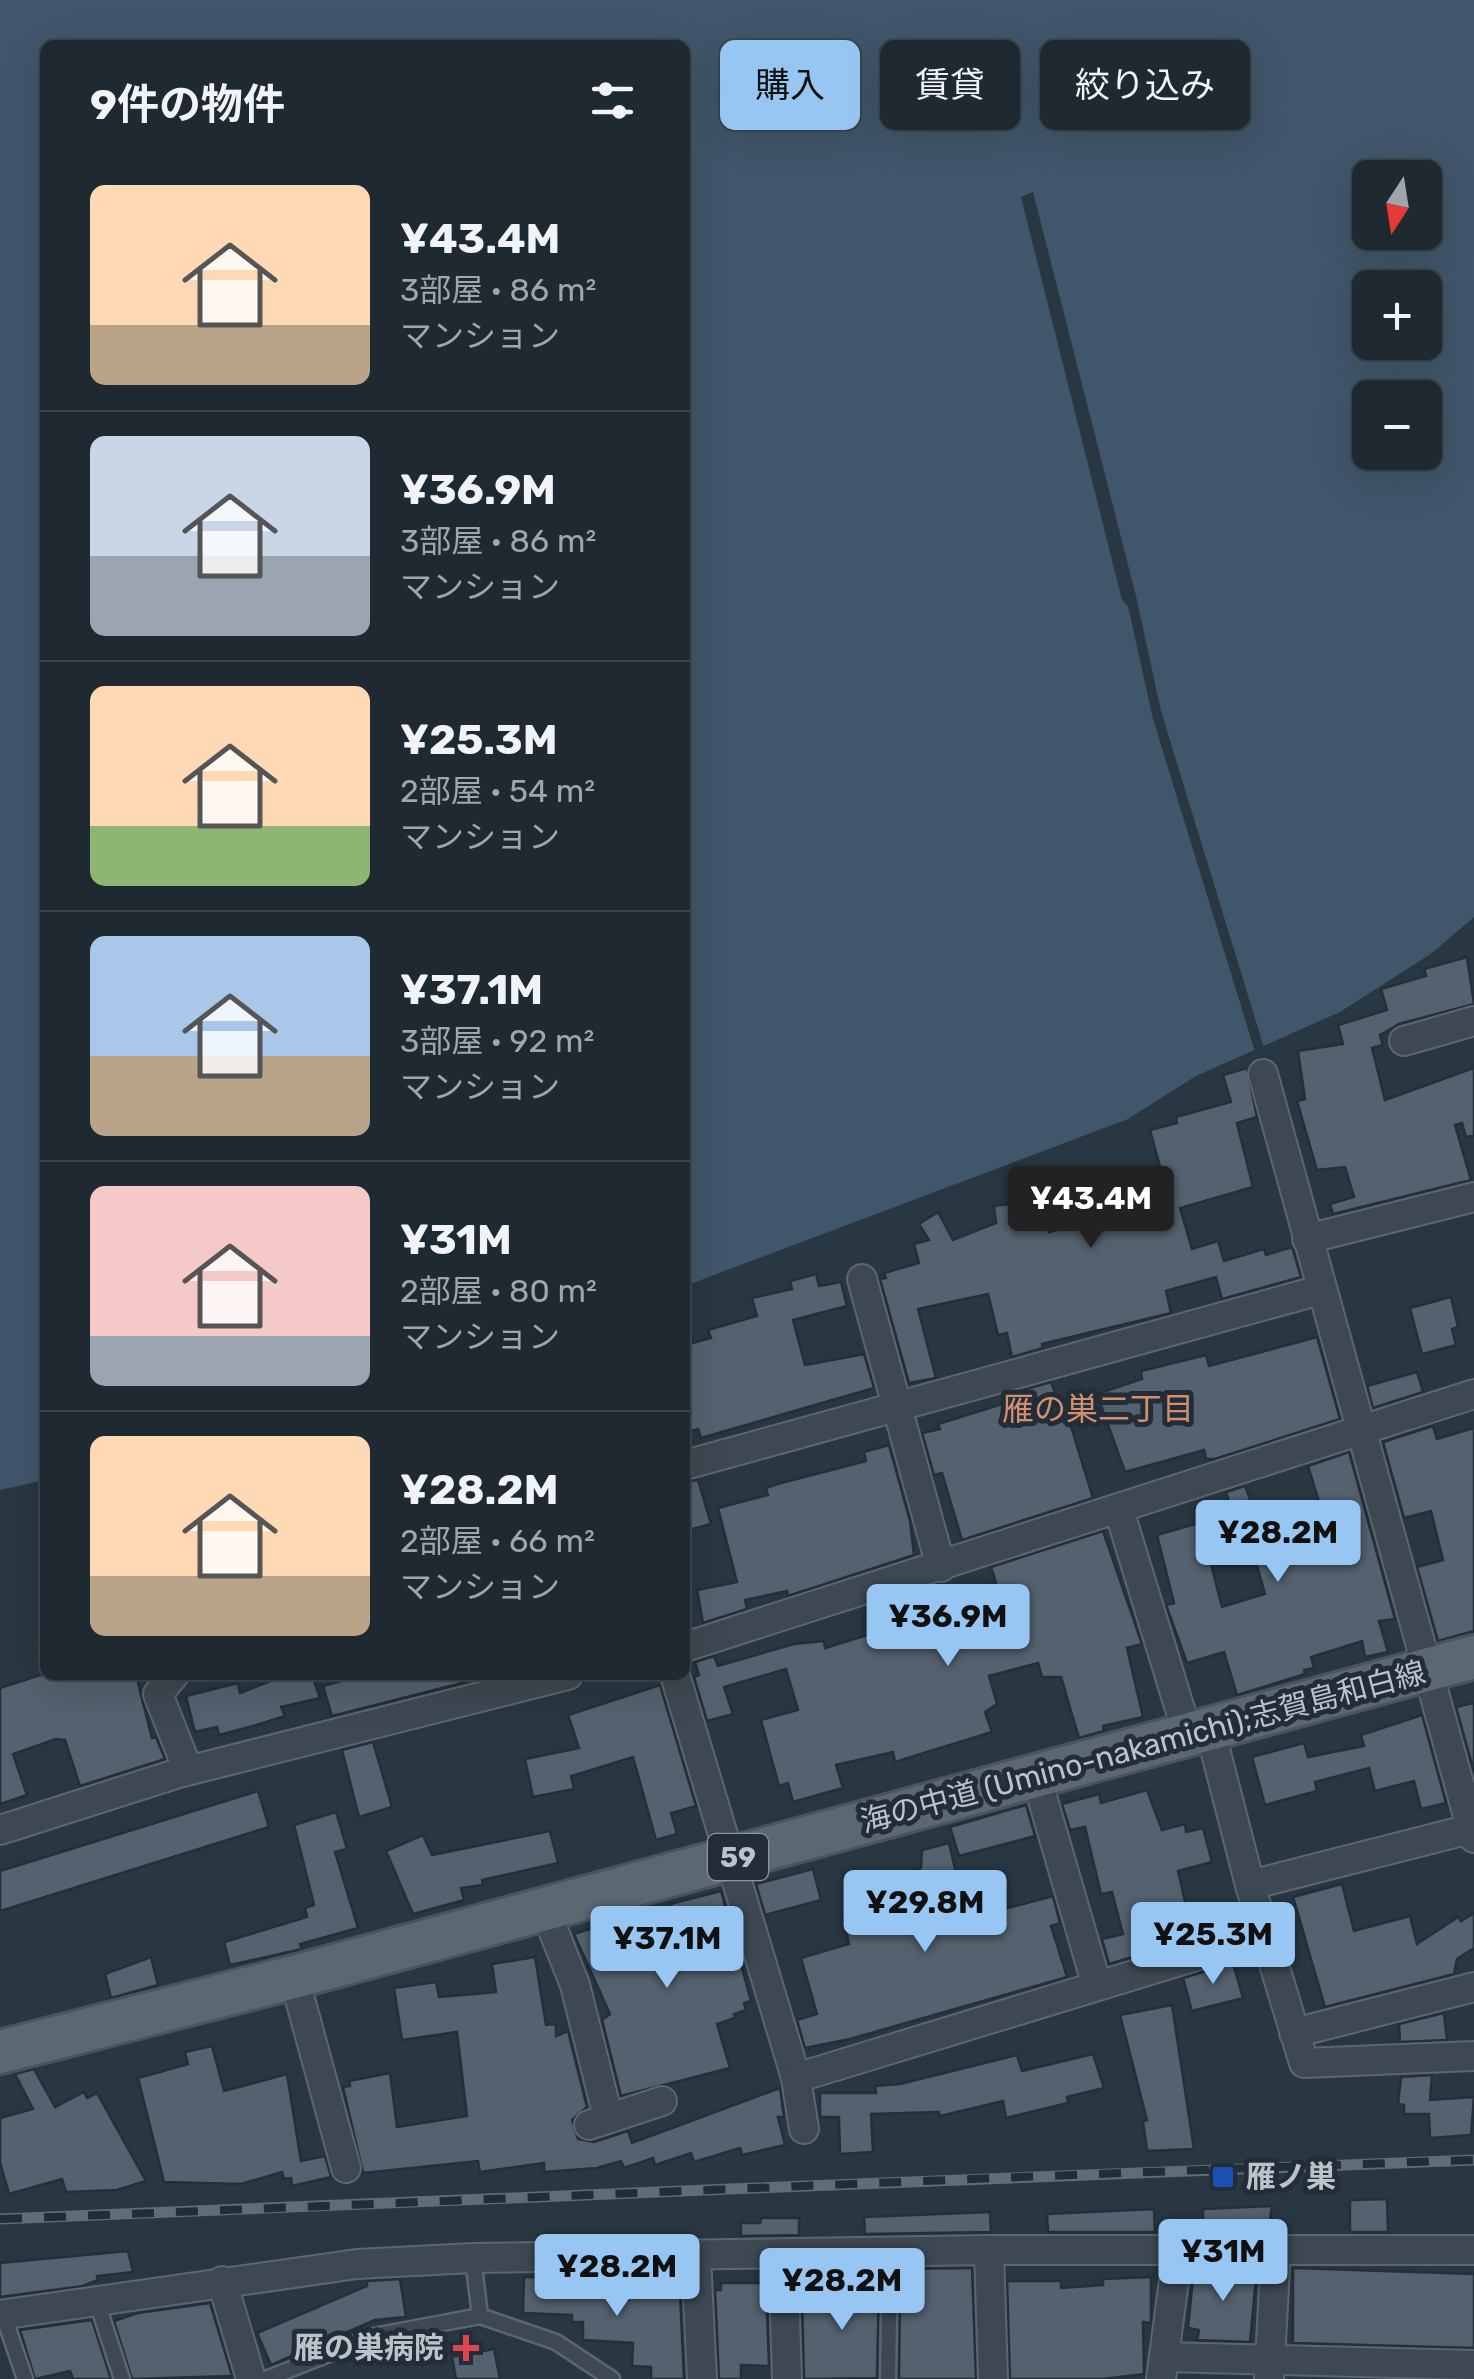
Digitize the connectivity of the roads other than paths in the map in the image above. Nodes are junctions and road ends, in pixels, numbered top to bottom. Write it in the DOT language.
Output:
graph roads {
  1 [pos="1474,1021"];
  2 [pos="1404,1041"];
  3 [pos="1262,1074"];
  4 [pos="1474,1197"];
  5 [pos="1307,1239"];
  6 [pos="862,1280"];
  7 [pos="1320,1290"];
  8 [pos="1474,1394"];
  9 [pos="897,1406"];
  10 [pos="1360,1430"];
  11 [pos="690,1463"];
  12 [pos="1119,1510"];
  13 [pos="942,1567"];
  14 [pos="690,1645"];
  15 [pos="1474,1657"];
  16 [pos="1430,1670"];
  17 [pos="170,1680"];
  18 [pos="523,1680"];
  19 [pos="676,1680"];
  20 [pos="470,1686"];
  21 [pos="1198,1729"];
  22 [pos="188,1770"];
  23 [pos="1036,1776"];
  24 [pos="0,1830"];
  25 [pos="1473,1832"];
  26 [pos="729,1860"];
  27 [pos="1250,1885"];
  28 [pos="544,1907"];
  29 [pos="1266,1935"];
  30 [pos="294,1977"];
  31 [pos="1097,1986"];
  32 [pos="1474,1988"];
  33 [pos="1294,2033"];
  34 [pos="0,2052"];
  35 [pos="1474,2056"];
  36 [pos="796,2078"];
  37 [pos="662,2101"];
  38 [pos="804,2128"];
  39 [pos="346,2168"];
  40 [pos="990,2250"];
  41 [pos="1178,2250"];
  42 [pos="1276,2250"];
  43 [pos="1474,2250"];
  44 [pos="890,2252"];
  45 [pos="696,2256"];
  46 [pos="783,2256"];
  47 [pos="472,2258"];
  48 [pos="222,2280"];
  49 [pos="96,2298"];
  50 [pos="1,2314"];
  51 [pos="480,2316"];
  52 [pos="1162,2368"];
  53 [pos="1270,2368"];
  54 [pos="1461,2369"];
  55 [pos="25,2379"];
  56 [pos="122,2379"];
  57 [pos="251,2379"];
  58 [pos="266,2379"];
  59 [pos="612,2379"];
  60 [pos="702,2379"];
  61 [pos="787,2379"];
  62 [pos="888,2379"];
  63 [pos="994,2379"];
  1 -- 2 [label="street"];
  3 -- 5 [label="street"];
  4 -- 5 [label="street"];
  5 -- 7 [label="street"];
  6 -- 9 [label="street"];
  7 -- 9 [label="street"];
  7 -- 10 [label="street"];
  8 -- 10 [label="street"];
  9 -- 11 [label="street"];
  9 -- 13 [label="street"];
  10 -- 12 [label="street"];
  10 -- 16 [label="street"];
  12 -- 13 [label="street"];
  12 -- 21 [label="street"];
  13 -- 14 [label="street"];
  15 -- 16 [label="main road, 海の中道 (Umino-nakamichi);志賀島和白線 / 59"];
  16 -- 21 [label="main road, 海の中道 (Umino-nakamichi);志賀島和白線 / 59"];
  16 -- 25 [label="street"];
  17 -- 22 [label="street"];
  18 -- 20 [label="street"];
  19 -- 26 [label="street"];
  20 -- 22 [label="street"];
  21 -- 23 [label="main road, 海の中道 (Umino-nakamichi);志賀島和白線 / 59"];
  21 -- 27 [label="street"];
  22 -- 24 [label="street"];
  23 -- 26 [label="main road, 海の中道 (Umino-nakamichi);志賀島和白線 / 59"];
  23 -- 31 [label="street"];
  25 -- 27 [label="street"];
  26 -- 28 [label="main road, 海の中道 (Umino-nakamichi);志賀島和白線 / 59"];
  26 -- 36 [label="street"];
  27 -- 29 [label="street"];
  28 -- 30 [label="main road, 海の中道 (Umino-nakamichi);志賀島和白線 / 59"];
  28 -- 37 [label="street"];
  29 -- 31 [label="street"];
  29 -- 33 [label="street"];
  30 -- 34 [label="main road, 海の中道 (Umino-nakamichi);志賀島和白線 / 59"];
  30 -- 39 [label="street"];
  31 -- 36 [label="street"];
  32 -- 33 [label="street"];
  33 -- 35 [label="street"];
  36 -- 38 [label="street"];
  40 -- 41 [label="street"];
  40 -- 44 [label="street"];
  40 -- 63 [label="street"];
  41 -- 42 [label="street"];
  41 -- 52 [label="street"];
  42 -- 43 [label="street"];
  42 -- 53 [label="street"];
  44 -- 46 [label="street"];
  44 -- 62 [label="lane"];
  45 -- 46 [label="street"];
  45 -- 47 [label="street"];
  45 -- 60 [label="street"];
  46 -- 61 [label="street"];
  47 -- 48 [label="street"];
  47 -- 51 [label="lane"];
  48 -- 49 [label="street"];
  48 -- 57 [label="street"];
  49 -- 50 [label="street"];
  49 -- 56 [label="lane"];
  50 -- 55 [label="lane"];
  51 -- 58 [label="lane"];
  51 -- 59 [label="lane"];
  52 -- 53 [label="street"];
  53 -- 54 [label="street"];
}
